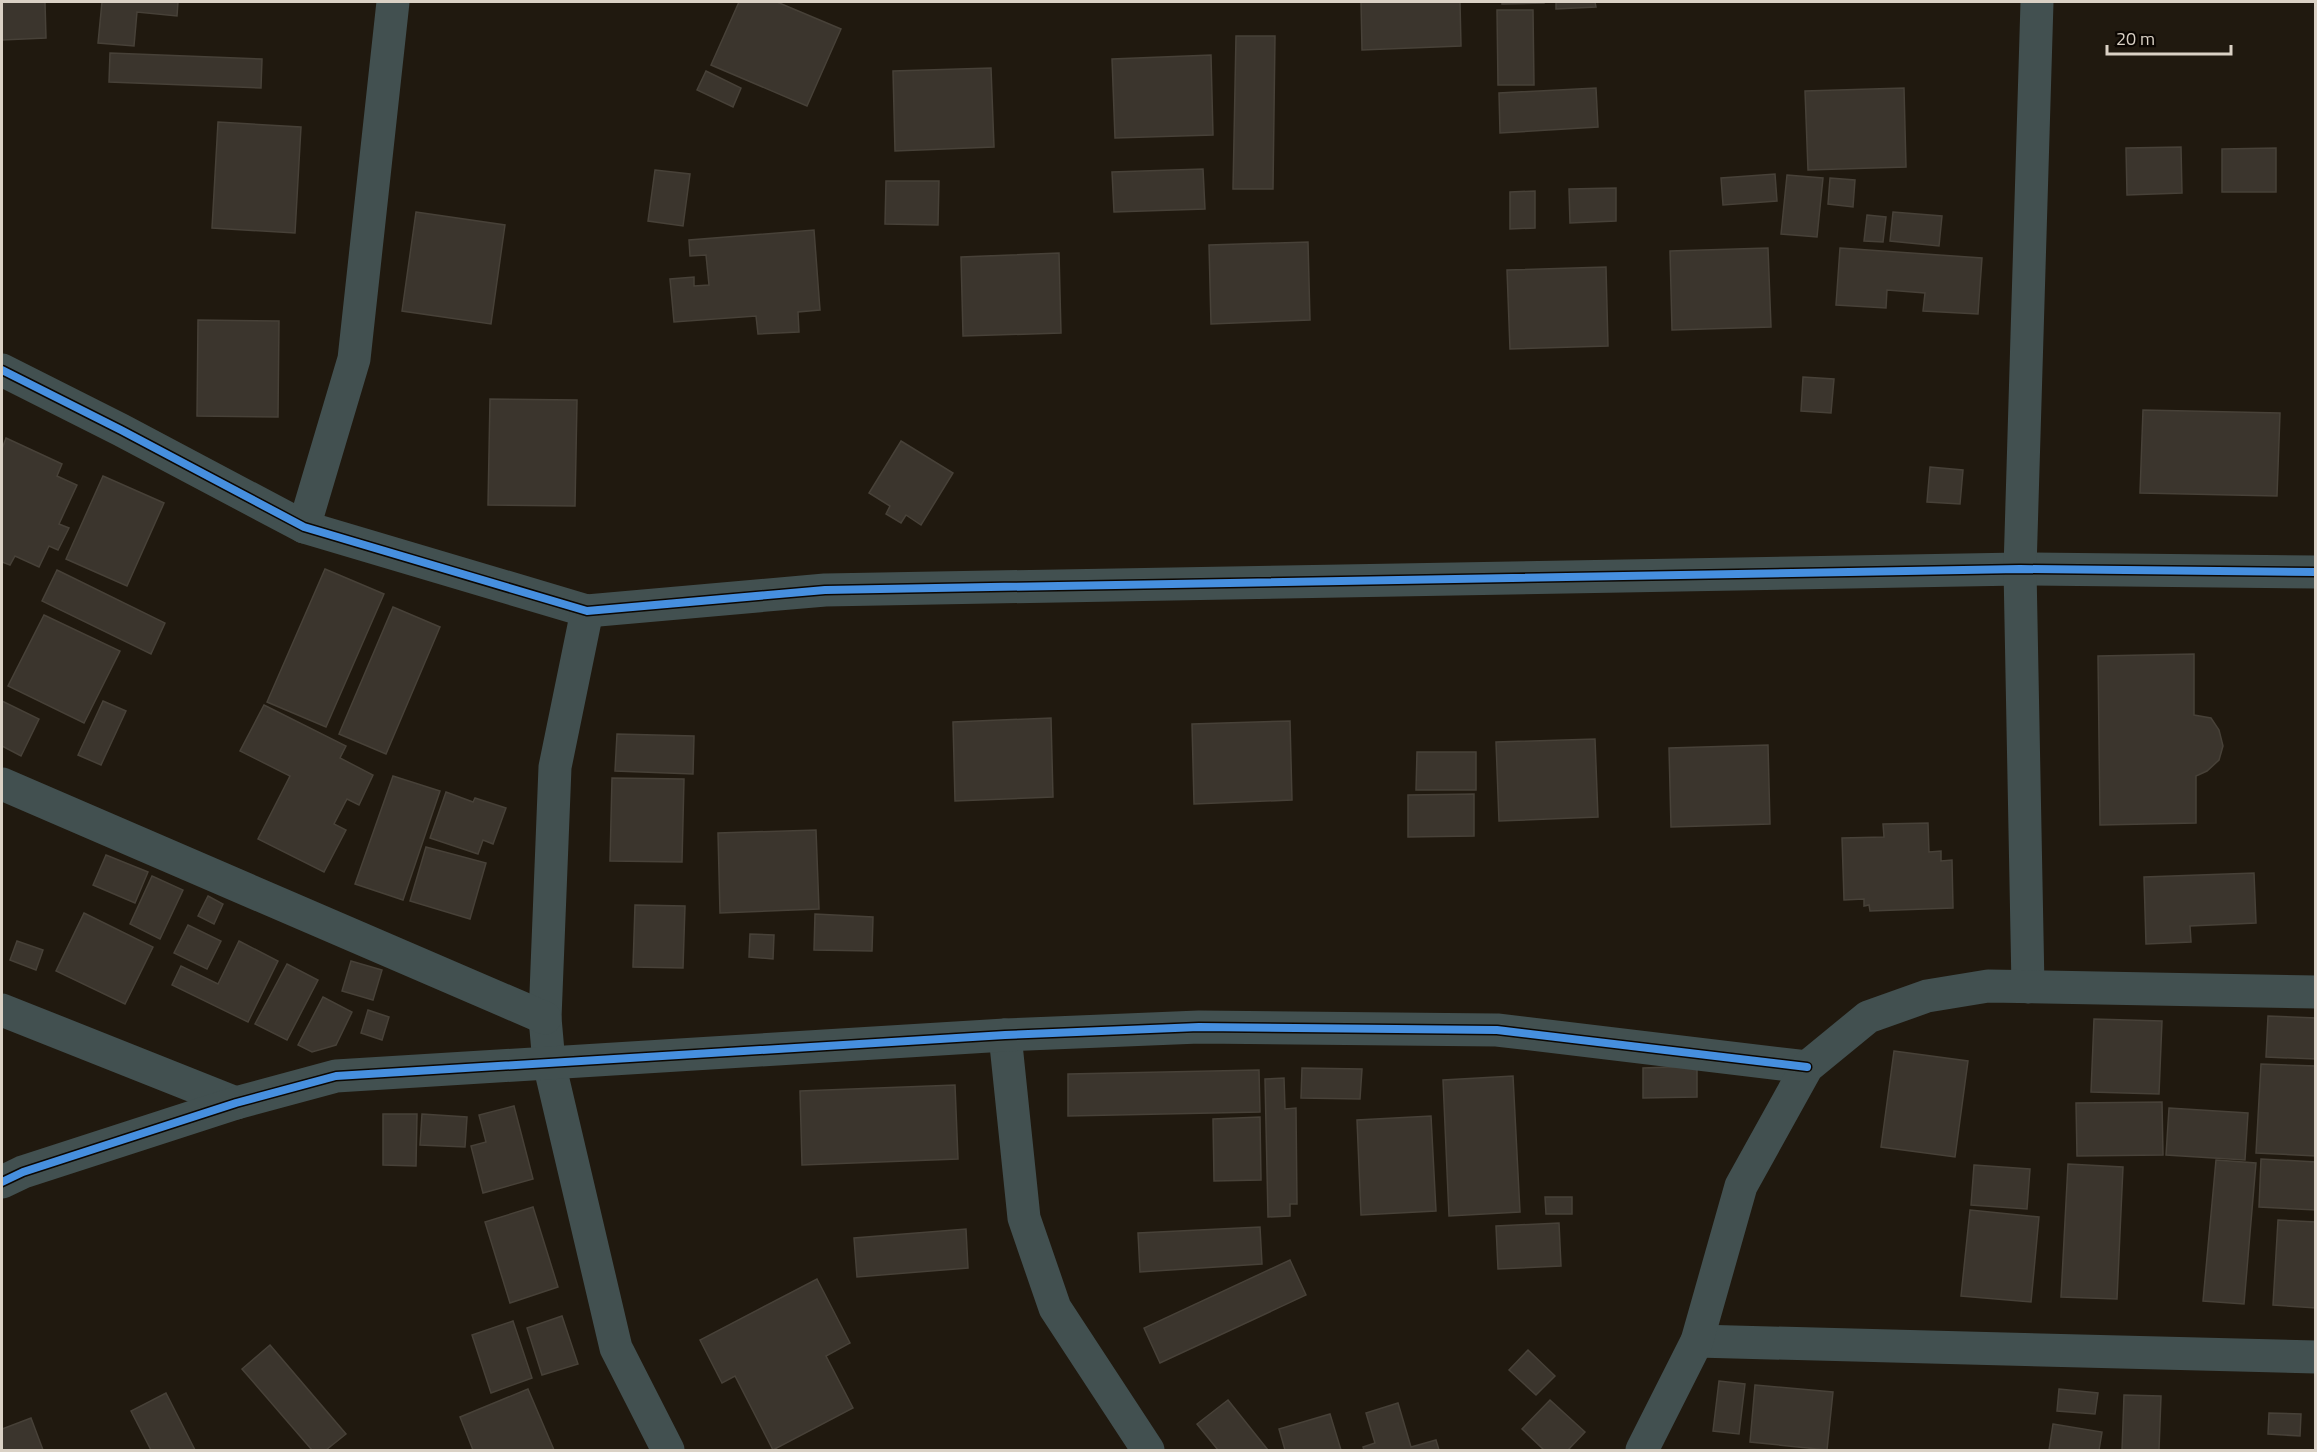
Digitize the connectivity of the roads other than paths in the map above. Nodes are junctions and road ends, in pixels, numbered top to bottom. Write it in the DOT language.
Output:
graph roads {
  1 [pos="393,2"];
  2 [pos="2037,2"];
  3 [pos="2,370"];
  4 [pos="304,527"];
  5 [pos="2020,569"];
  6 [pos="2316,572"];
  7 [pos="587,611"];
  8 [pos="2,784"];
  9 [pos="2028,987"];
  10 [pos="2316,992"];
  11 [pos="2,1010"];
  12 [pos="545,1018"];
  13 [pos="1005,1035"];
  14 [pos="549,1063"];
  15 [pos="1807,1067"];
  16 [pos="236,1103"];
  17 [pos="2,1182"];
  18 [pos="1697,1341"];
  19 [pos="2316,1357"];
  20 [pos="668,1450"];
  21 [pos="1148,1450"];
  22 [pos="1642,1450"];
  1 -- 4 [label="street"];
  2 -- 5 [label="street"];
  3 -- 4 [label="street"];
  4 -- 7 [label="street"];
  5 -- 6 [label="street"];
  5 -- 7 [label="street"];
  5 -- 9 [label="street"];
  7 -- 12 [label="street"];
  8 -- 12 [label="street"];
  9 -- 10 [label="street"];
  9 -- 15 [label="street"];
  11 -- 16 [label="street"];
  12 -- 14 [label="street"];
  13 -- 14 [label="street"];
  13 -- 15 [label="street"];
  13 -- 21 [label="street"];
  14 -- 16 [label="street"];
  14 -- 20 [label="street"];
  15 -- 18 [label="street"];
  16 -- 17 [label="street"];
  18 -- 19 [label="street"];
  18 -- 22 [label="street"];
}
